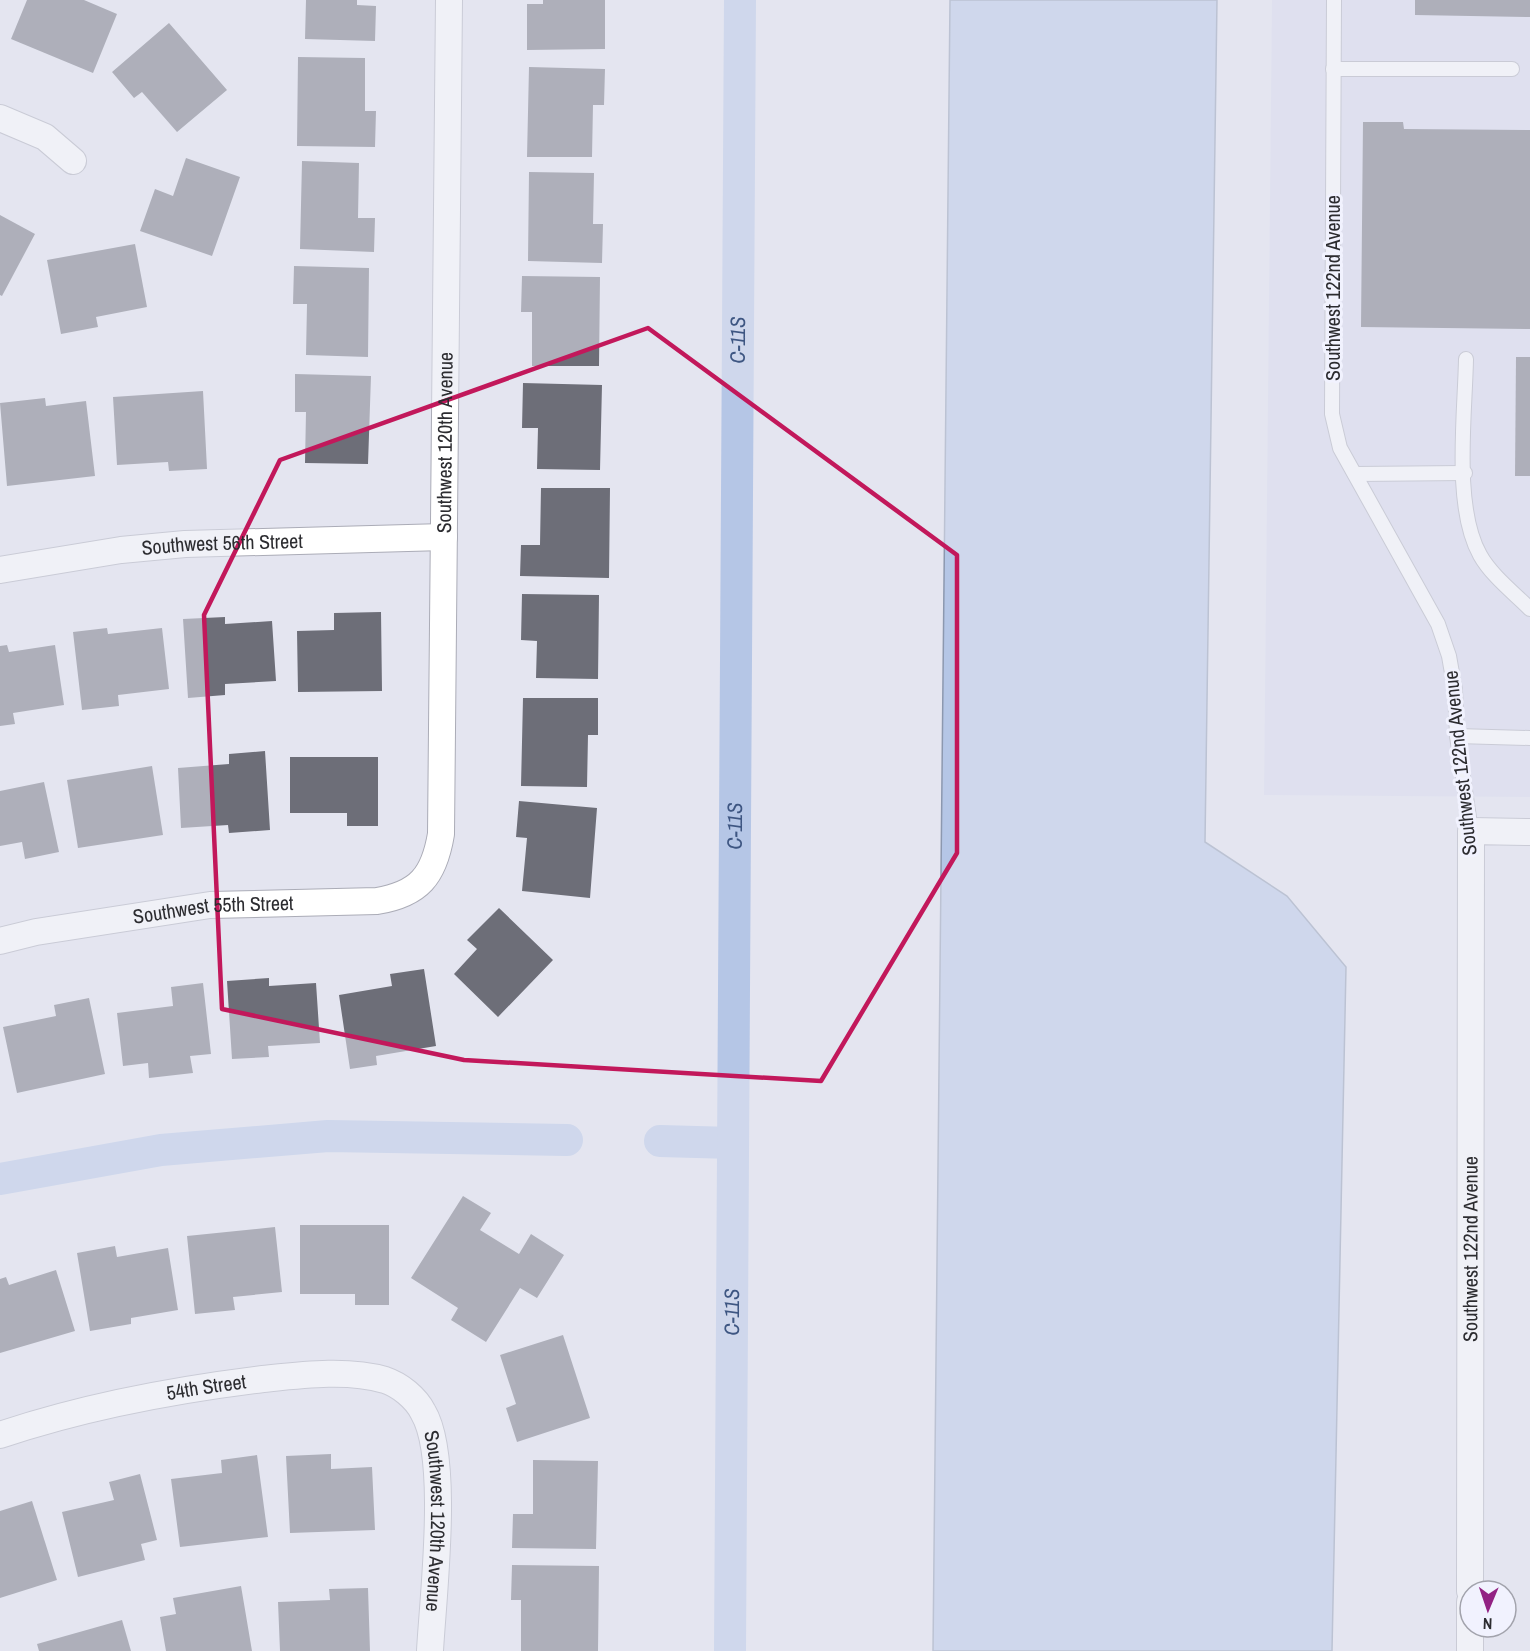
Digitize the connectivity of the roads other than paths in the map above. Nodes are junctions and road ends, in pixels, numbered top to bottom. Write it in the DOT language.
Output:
graph roads {
  1 [pos="449,0"];
  2 [pos="1334,0"];
  3 [pos="1333,69"];
  4 [pos="1512,69"];
  5 [pos="0,118"];
  6 [pos="73,160"];
  7 [pos="1466,359"];
  8 [pos="1465,473"];
  9 [pos="1355,474"];
  10 [pos="444,537"];
  11 [pos="0,570"];
  12 [pos="1530,609"];
  13 [pos="1457,736"];
  14 [pos="1530,738"];
  15 [pos="1471,831"];
  16 [pos="1530,831"];
  17 [pos="424,881"];
  18 [pos="0,942"];
  19 [pos="411,1397"];
  20 [pos="0,1435"];
  21 [pos="1470,1579"];
  22 [pos="430,1651"];
  1 -- 10 [label="street, Southwest 120th Avenue"];
  2 -- 3 [label="lane, Southwest 122nd Avenue"];
  3 -- 4 [label="lane"];
  3 -- 9 [label="lane, Southwest 122nd Avenue"];
  5 -- 6 [label="street"];
  7 -- 8 [label="lane"];
  8 -- 9 [label="lane"];
  8 -- 12 [label="lane"];
  9 -- 13 [label="lane, Southwest 122nd Avenue"];
  10 -- 11 [label="street, Southwest 56th Street"];
  10 -- 17 [label="street, Southwest 120th Avenue"];
  13 -- 14 [label="lane"];
  13 -- 15 [label="lane, Southwest 122nd Avenue"];
  15 -- 16 [label="street"];
  15 -- 21 [label="street, Southwest 122nd Avenue"];
  17 -- 18 [label="street, Southwest 55th Street"];
  19 -- 20 [label="street, 54th Street"];
  19 -- 22 [label="street, Southwest 120th Avenue"];
}
